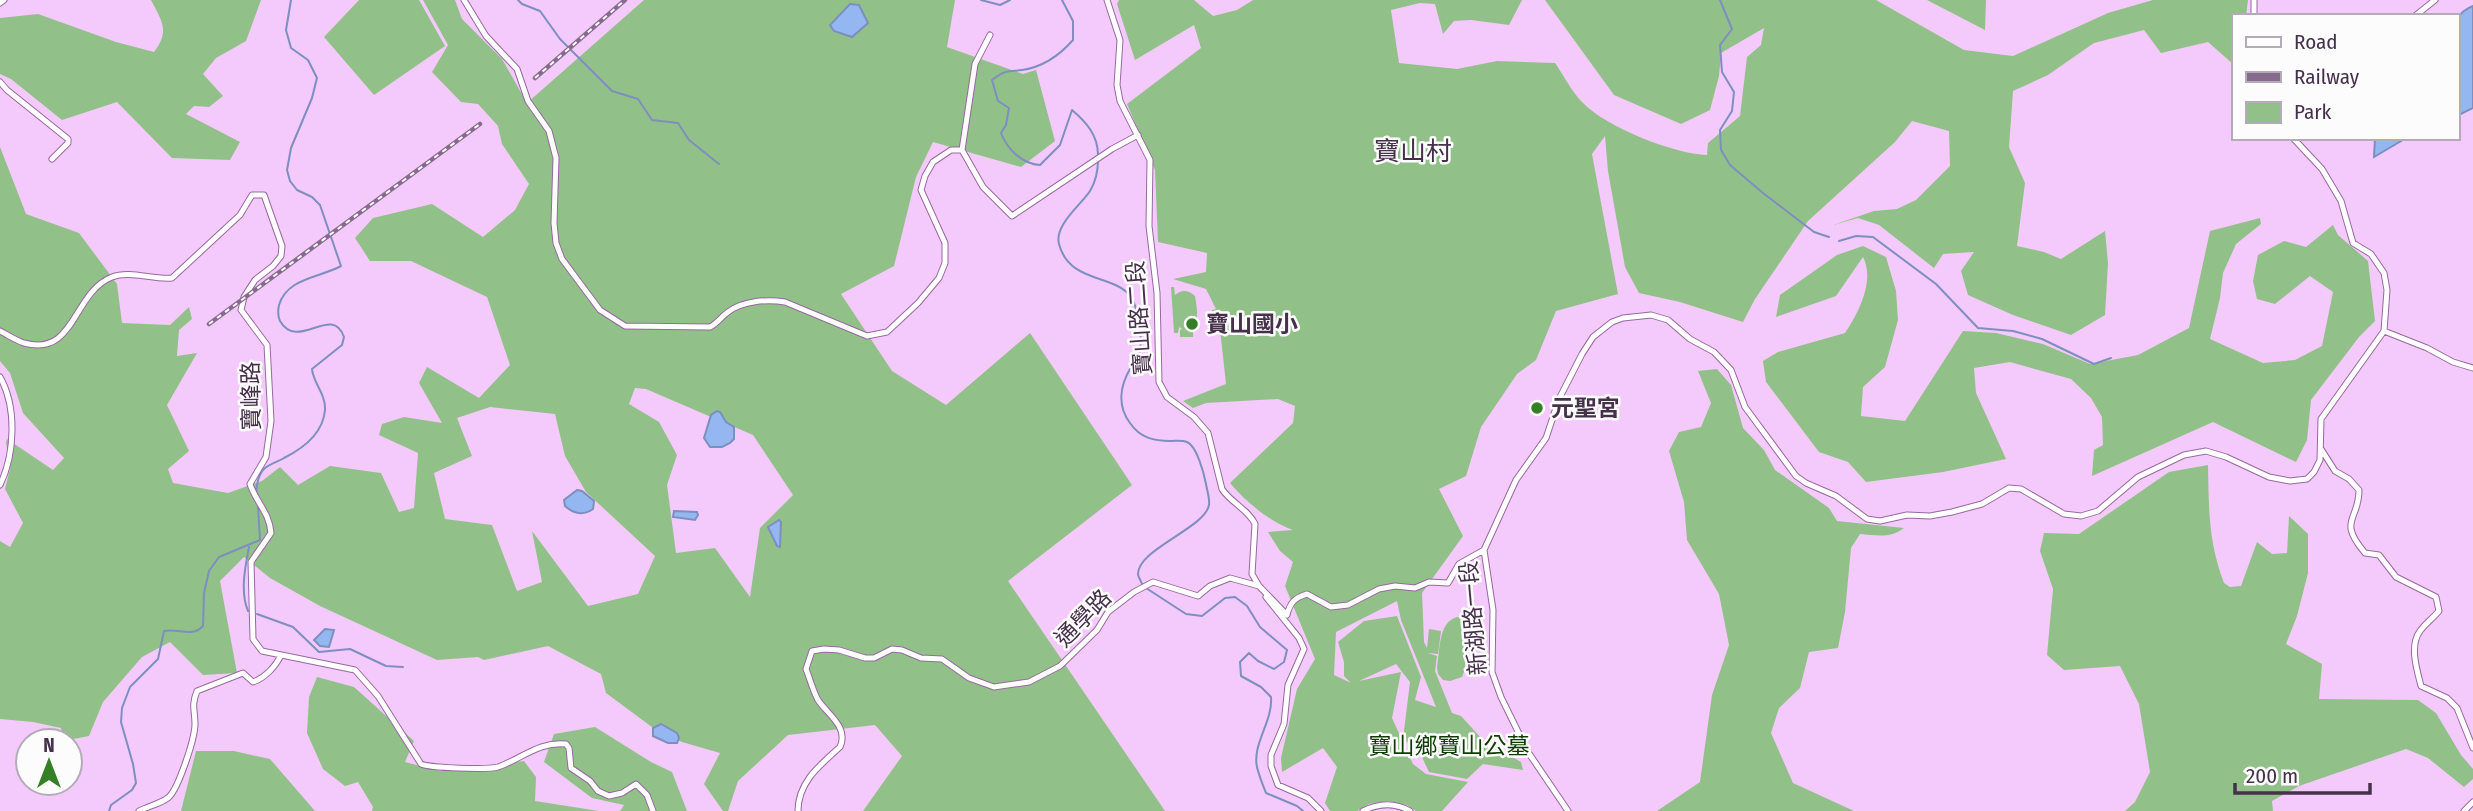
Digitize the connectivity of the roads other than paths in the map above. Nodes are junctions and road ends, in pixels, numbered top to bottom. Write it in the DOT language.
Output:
graph roads {
  1 [pos="464,0"];
  2 [pos="1107,0"];
  3 [pos="2435,0"];
  4 [pos="2418,14"];
  5 [pos="990,35"];
  6 [pos="0,82"];
  7 [pos="1138,135"];
  8 [pos="2295,140"];
  9 [pos="962,150"];
  10 [pos="52,159"];
  11 [pos="0,331"];
  12 [pos="2384,331"];
  13 [pos="2473,368"];
  14 [pos="0,377"];
  15 [pos="2322,449"];
  16 [pos="0,485"];
  17 [pos="1485,551"];
  18 [pos="1259,586"];
  19 [pos="281,655"];
  20 [pos="2473,748"];
  21 [pos="2473,802"];
  22 [pos="139,811"];
  23 [pos="653,811"];
  24 [pos="798,811"];
  25 [pos="1321,811"];
  26 [pos="1363,811"];
  27 [pos="1410,811"];
  28 [pos="1568,811"];
  29 [pos="2464,811"];
  1 -- 9 [label="street"];
  2 -- 7 [label="street, 寶山路二段"];
  3 -- 4 [label="street"];
  5 -- 9 [label="street"];
  6 -- 10 [label="street"];
  7 -- 9 [label="street"];
  7 -- 18 [label="street, 寶山路二段"];
  8 -- 12 [label="street"];
  11 -- 19 [label="street, 寶峰路"];
  12 -- 13 [label="street"];
  12 -- 15 [label="street, 新湖路一段"];
  14 -- 16 [label="street"];
  15 -- 17 [label="street, 新湖路一段"];
  15 -- 20 [label="street"];
  17 -- 18 [label="street"];
  17 -- 28 [label="street, 新湖路一段"];
  18 -- 24 [label="street, 通學路"];
  18 -- 25 [label="street, 寶山路二段"];
  19 -- 22 [label="street"];
  19 -- 23 [label="street, 寶峰路"];
  21 -- 29 [label="street"];
  26 -- 27 [label="street"];
}
